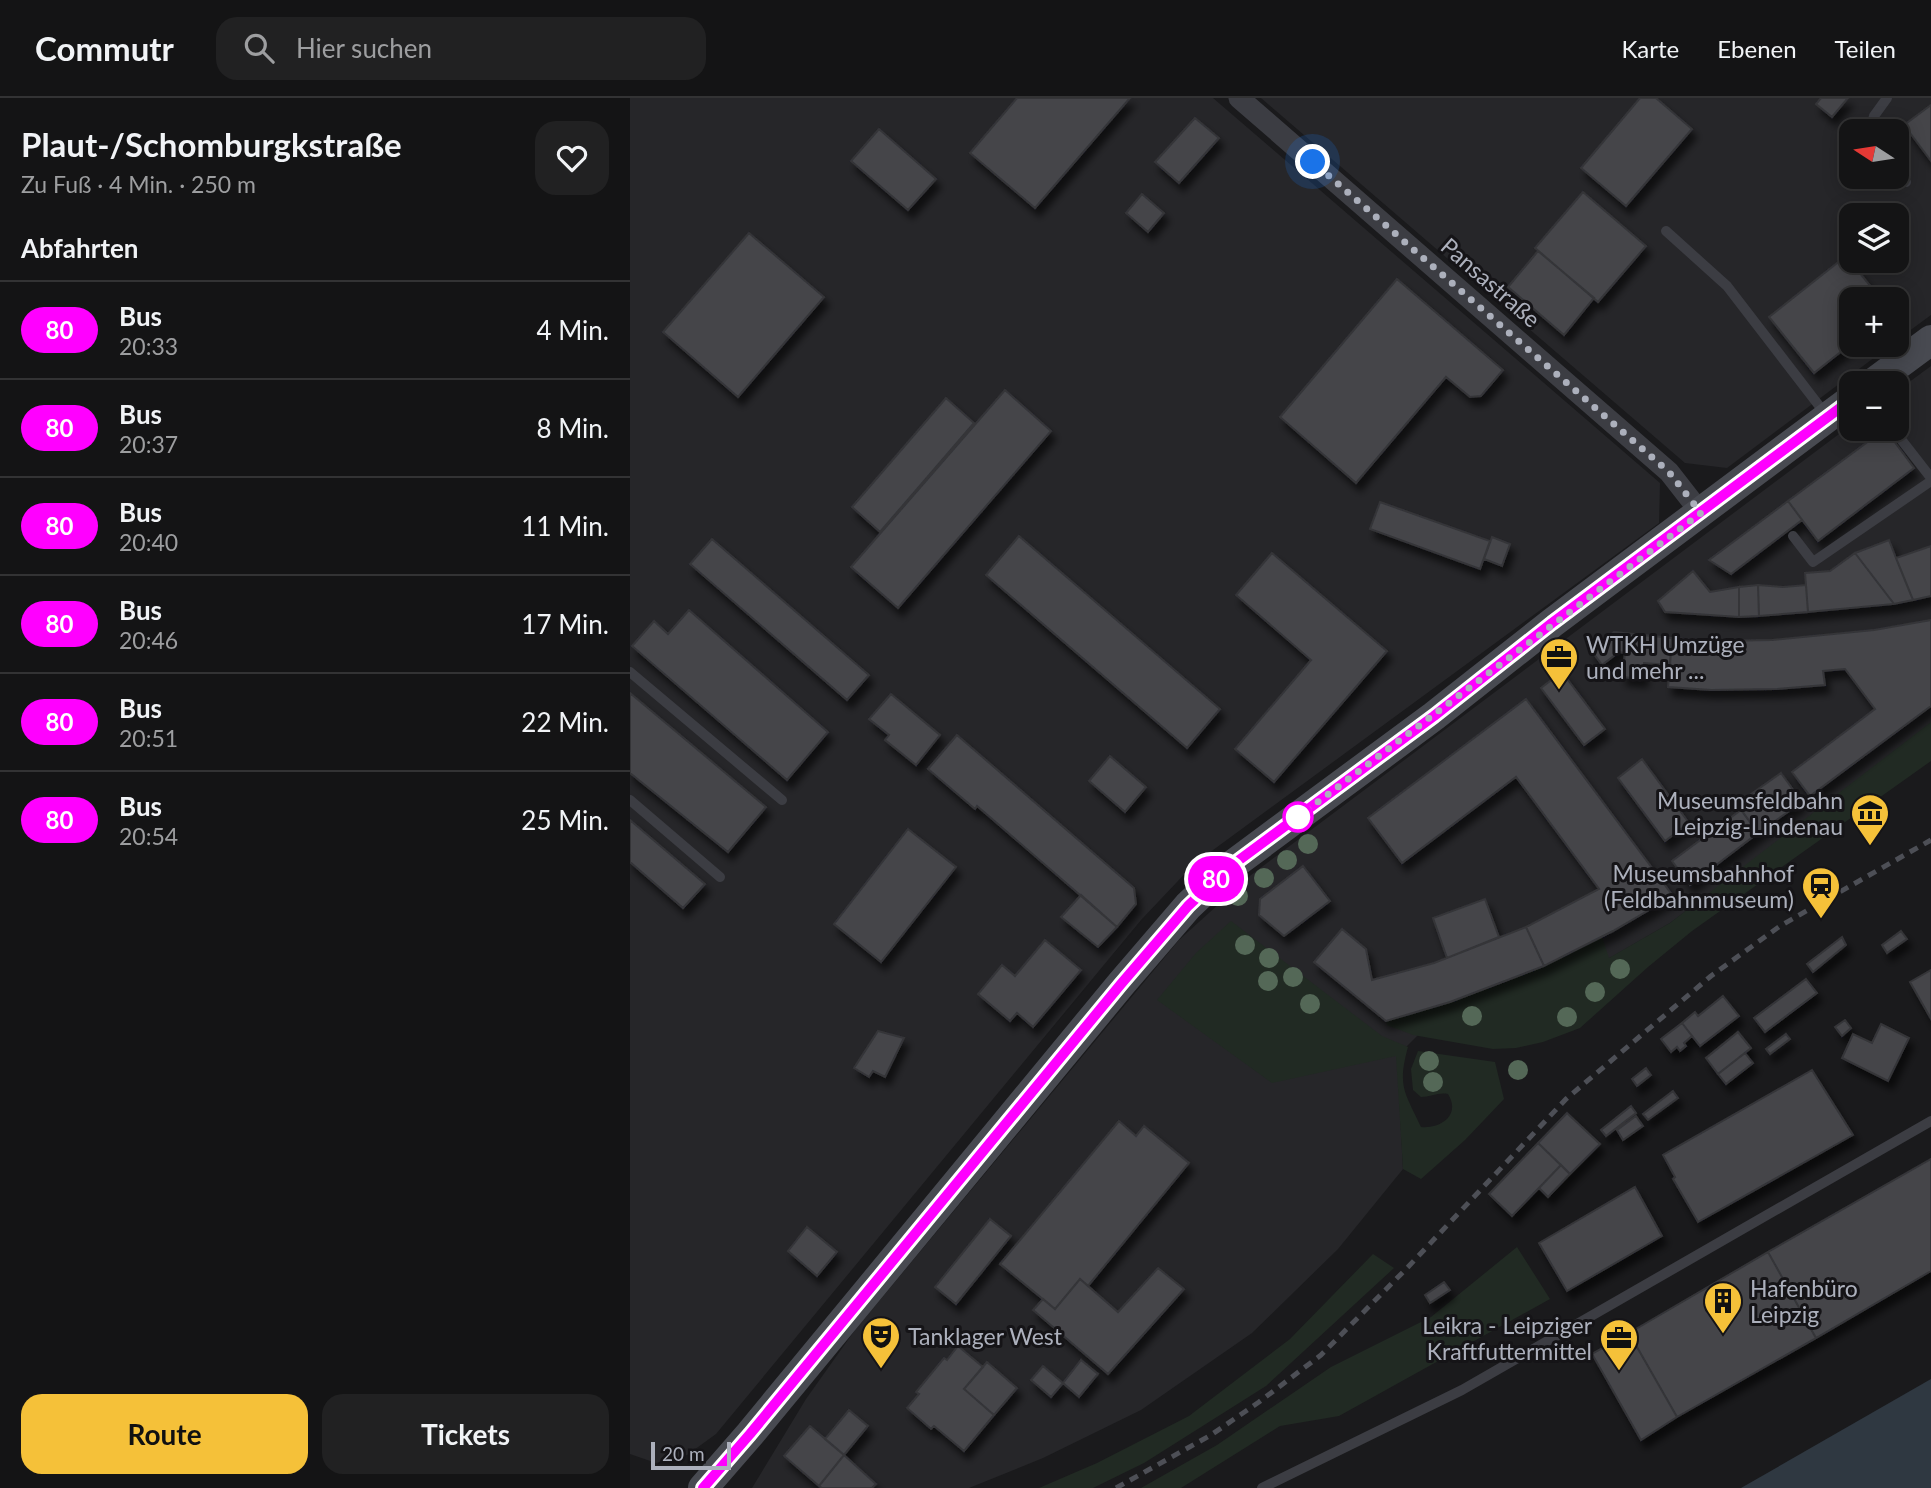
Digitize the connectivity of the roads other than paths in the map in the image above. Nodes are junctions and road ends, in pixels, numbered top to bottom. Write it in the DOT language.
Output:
graph roads {
  1 [pos="1239,98"];
  2 [pos="1887,98"];
  3 [pos="1873,119"];
  4 [pos="1666,231"];
  5 [pos="1931,340"];
  6 [pos="1889,371"];
  7 [pos="1839,407"];
  8 [pos="1839,409"];
  9 [pos="1902,441"];
  10 [pos="1931,480"];
  11 [pos="1701,513"];
  12 [pos="1793,536"];
  13 [pos="630,672"];
  14 [pos="630,800"];
  15 [pos="782,800"];
  16 [pos="720,877"];
  17 [pos="1931,1121"];
  18 [pos="703,1488"];
  19 [pos="1262,1488"];
  1 -- 11 [label="street, Pansastraße"];
  2 -- 3 [label="lane"];
  4 -- 7 [label="lane"];
  5 -- 6 [label="main road"];
  8 -- 11 [label="main road"];
  9 -- 10 [label="lane"];
  10 -- 12 [label="lane"];
  11 -- 18 [label="main road"];
  13 -- 15 [label="lane"];
  14 -- 16 [label="lane"];
  17 -- 19 [label="lane"];
}
